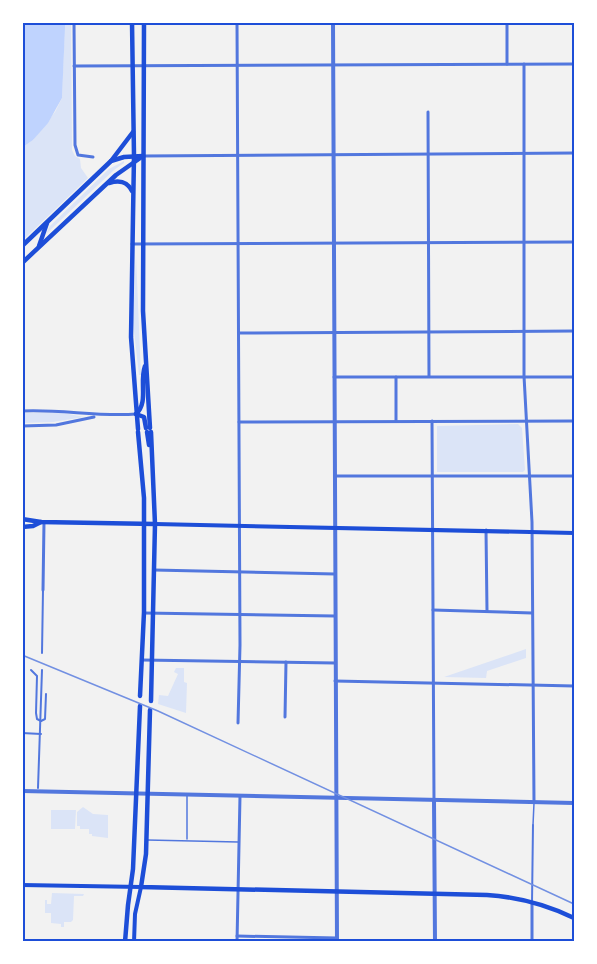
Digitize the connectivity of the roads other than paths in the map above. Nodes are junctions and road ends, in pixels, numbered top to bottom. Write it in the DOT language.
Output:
graph roads {
  1 [pos="74,22"];
  2 [pos="132,22"];
  3 [pos="144,22"];
  4 [pos="237,22"];
  5 [pos="333,22"];
  6 [pos="507,22"];
  7 [pos="333,64"];
  8 [pos="507,64"];
  9 [pos="524,64"];
  10 [pos="574,64"];
  11 [pos="74,66"];
  12 [pos="132,66"];
  13 [pos="143,66"];
  14 [pos="237,66"];
  15 [pos="428,112"];
  16 [pos="133,132"];
  17 [pos="333,153"];
  18 [pos="429,153"];
  19 [pos="523,153"];
  20 [pos="574,153"];
  21 [pos="237,155"];
  22 [pos="134,156"];
  23 [pos="143,156"];
  24 [pos="93,157"];
  25 [pos="111,161"];
  26 [pos="134,163"];
  27 [pos="106,183"];
  28 [pos="133,197"];
  29 [pos="47,223"];
  30 [pos="523,242"];
  31 [pos="574,242"];
  32 [pos="334,243"];
  33 [pos="429,243"];
  34 [pos="132,244"];
  35 [pos="143,244"];
  36 [pos="239,244"];
  37 [pos="22,246"];
  38 [pos="38,249"];
  39 [pos="22,263"];
  40 [pos="525,331"];
  41 [pos="574,331"];
  42 [pos="334,332"];
  43 [pos="429,332"];
  44 [pos="239,333"];
  45 [pos="146,364"];
  46 [pos="396,376"];
  47 [pos="429,376"];
  48 [pos="524,376"];
  49 [pos="334,377"];
  50 [pos="574,377"];
  51 [pos="22,411"];
  52 [pos="136,414"];
  53 [pos="99,416"];
  54 [pos="334,421"];
  55 [pos="396,421"];
  56 [pos="432,421"];
  57 [pos="526,421"];
  58 [pos="574,421"];
  59 [pos="239,422"];
  60 [pos="22,426"];
  61 [pos="149,430"];
  62 [pos="432,475"];
  63 [pos="335,476"];
  64 [pos="529,476"];
  65 [pos="574,476"];
  66 [pos="22,519"];
  67 [pos="43,522"];
  68 [pos="143,524"];
  69 [pos="155,524"];
  70 [pos="239,526"];
  71 [pos="22,527"];
  72 [pos="335,527"];
  73 [pos="433,529"];
  74 [pos="486,530"];
  75 [pos="532,531"];
  76 [pos="574,533"];
  77 [pos="154,570"];
  78 [pos="239,572"];
  79 [pos="335,574"];
  80 [pos="43,590"];
  81 [pos="433,610"];
  82 [pos="487,611"];
  83 [pos="532,612"];
  84 [pos="144,613"];
  85 [pos="154,613"];
  86 [pos="240,614"];
  87 [pos="335,616"];
  88 [pos="42,653"];
  89 [pos="142,660"];
  90 [pos="153,660"];
  91 [pos="239,661"];
  92 [pos="286,662"];
  93 [pos="335,663"];
  94 [pos="30,670"];
  95 [pos="42,670"];
  96 [pos="335,681"];
  97 [pos="434,683"];
  98 [pos="533,685"];
  99 [pos="574,686"];
  100 [pos="46,694"];
  101 [pos="140,696"];
  102 [pos="151,701"];
  103 [pos="140,706"];
  104 [pos="150,710"];
  105 [pos="285,717"];
  106 [pos="41,721"];
  107 [pos="238,723"];
  108 [pos="22,733"];
  109 [pos="41,734"];
  110 [pos="41,739"];
  111 [pos="46,739"];
  112 [pos="38,788"];
  113 [pos="22,791"];
  114 [pos="136,794"];
  115 [pos="147,794"];
  116 [pos="188,795"];
  117 [pos="240,796"];
  118 [pos="337,799"];
  119 [pos="434,800"];
  120 [pos="534,802"];
  121 [pos="574,803"];
  122 [pos="533,825"];
  123 [pos="146,840"];
  124 [pos="187,841"];
  125 [pos="239,842"];
  126 [pos="22,885"];
  127 [pos="131,887"];
  128 [pos="141,887"];
  129 [pos="238,889"];
  130 [pos="336,891"];
  131 [pos="435,893"];
  132 [pos="532,903"];
  133 [pos="574,918"];
  134 [pos="237,936"];
  135 [pos="337,940"];
  136 [pos="125,942"];
  137 [pos="134,942"];
  138 [pos="237,942"];
  139 [pos="435,942"];
  140 [pos="532,942"];
  1 -- 11 [label="street"];
  2 -- 12 [label="main road"];
  3 -- 13 [label="main road"];
  4 -- 14 [label="street"];
  5 -- 7 [label="street"];
  6 -- 8 [label="street"];
  7 -- 8 [label="street"];
  7 -- 14 [label="street"];
  7 -- 17 [label="street"];
  8 -- 9 [label="street"];
  9 -- 10 [label="street"];
  9 -- 19 [label="street"];
  11 -- 12 [label="street"];
  11 -- 24 [label="street"];
  12 -- 13 [label="street"];
  12 -- 16 [label="main road"];
  13 -- 14 [label="street"];
  13 -- 23 [label="main road"];
  14 -- 21 [label="street"];
  15 -- 18 [label="street"];
  16 -- 22 [label="main road"];
  16 -- 25 [label="main road"];
  17 -- 18 [label="street"];
  17 -- 21 [label="street"];
  17 -- 32 [label="street"];
  18 -- 19 [label="street"];
  18 -- 33 [label="street"];
  19 -- 20 [label="street"];
  19 -- 30 [label="street"];
  21 -- 23 [label="street"];
  21 -- 36 [label="street"];
  22 -- 23 [label="main road"];
  22 -- 25 [label="main road"];
  22 -- 26 [label="main road"];
  23 -- 26 [label="main road"];
  23 -- 35 [label="main road"];
  25 -- 29 [label="main road"];
  26 -- 27 [label="main road"];
  26 -- 28 [label="main road"];
  27 -- 28 [label="main road"];
  27 -- 38 [label="main road"];
  28 -- 34 [label="main road"];
  29 -- 37 [label="main road"];
  29 -- 38 [label="main road"];
  30 -- 31 [label="street"];
  30 -- 33 [label="street"];
  30 -- 40 [label="street"];
  32 -- 33 [label="street"];
  32 -- 36 [label="street"];
  32 -- 42 [label="street"];
  33 -- 43 [label="street"];
  34 -- 35 [label="street"];
  34 -- 52 [label="main road"];
  35 -- 36 [label="street"];
  35 -- 45 [label="main road"];
  36 -- 44 [label="street"];
  38 -- 39 [label="main road"];
  40 -- 41 [label="street"];
  40 -- 43 [label="street"];
  40 -- 48 [label="street"];
  42 -- 43 [label="street"];
  42 -- 44 [label="street"];
  42 -- 49 [label="street"];
  43 -- 47 [label="street"];
  44 -- 59 [label="street"];
  45 -- 52 [label="main road"];
  45 -- 61 [label="main road"];
  46 -- 47 [label="street"];
  46 -- 49 [label="street"];
  46 -- 55 [label="street"];
  47 -- 48 [label="street"];
  48 -- 50 [label="street"];
  48 -- 57 [label="street"];
  49 -- 54 [label="street"];
  51 -- 53 [label="street"];
  52 -- 53 [label="street"];
  52 -- 61 [label="main road"];
  52 -- 68 [label="main road"];
  53 -- 60 [label="street"];
  54 -- 55 [label="street"];
  54 -- 59 [label="street"];
  54 -- 63 [label="street"];
  55 -- 56 [label="street"];
  56 -- 57 [label="street"];
  56 -- 62 [label="street"];
  57 -- 58 [label="street"];
  57 -- 64 [label="street"];
  59 -- 70 [label="street"];
  61 -- 69 [label="main road"];
  62 -- 63 [label="street"];
  62 -- 64 [label="street"];
  62 -- 73 [label="street"];
  63 -- 72 [label="street"];
  64 -- 65 [label="street"];
  64 -- 75 [label="street"];
  66 -- 67 [label="main road"];
  67 -- 68 [label="main road"];
  67 -- 71 [label="main road"];
  67 -- 80 [label="street"];
  68 -- 69 [label="main road"];
  68 -- 84 [label="main road"];
  69 -- 70 [label="main road"];
  69 -- 77 [label="main road"];
  70 -- 72 [label="main road"];
  70 -- 78 [label="street"];
  72 -- 73 [label="main road"];
  72 -- 79 [label="street"];
  73 -- 74 [label="main road"];
  73 -- 81 [label="street"];
  74 -- 75 [label="main road"];
  74 -- 82 [label="street"];
  75 -- 76 [label="main road"];
  75 -- 83 [label="street"];
  77 -- 78 [label="street"];
  77 -- 85 [label="main road"];
  78 -- 79 [label="street"];
  78 -- 86 [label="street"];
  79 -- 87 [label="street"];
  80 -- 88 [label="street"];
  81 -- 82 [label="street"];
  81 -- 97 [label="street"];
  82 -- 83 [label="street"];
  83 -- 98 [label="street"];
  84 -- 85 [label="street"];
  84 -- 89 [label="main road"];
  85 -- 86 [label="street"];
  85 -- 90 [label="main road"];
  86 -- 87 [label="street"];
  86 -- 91 [label="street"];
  87 -- 93 [label="street"];
  89 -- 90 [label="street"];
  89 -- 101 [label="main road"];
  90 -- 91 [label="street"];
  90 -- 102 [label="main road"];
  91 -- 92 [label="street"];
  91 -- 107 [label="street"];
  92 -- 93 [label="street"];
  92 -- 105 [label="street"];
  93 -- 96 [label="street"];
  94 -- 106 [label="street"];
  95 -- 106 [label="street"];
  96 -- 97 [label="street"];
  96 -- 118 [label="street"];
  97 -- 98 [label="street"];
  97 -- 119 [label="street"];
  98 -- 99 [label="street"];
  98 -- 120 [label="street"];
  100 -- 106 [label="street"];
  103 -- 114 [label="main road"];
  104 -- 115 [label="main road"];
  106 -- 109 [label="street"];
  108 -- 109 [label="street"];
  109 -- 110 [label="street"];
  110 -- 111 [label="street"];
  110 -- 112 [label="street"];
  113 -- 114 [label="street"];
  114 -- 115 [label="street"];
  114 -- 127 [label="main road"];
  115 -- 116 [label="street"];
  115 -- 123 [label="main road"];
  116 -- 117 [label="street"];
  116 -- 124 [label="lane"];
  117 -- 118 [label="street"];
  117 -- 125 [label="street"];
  118 -- 119 [label="street"];
  118 -- 130 [label="street"];
  119 -- 120 [label="street"];
  119 -- 131 [label="street"];
  120 -- 121 [label="street"];
  120 -- 122 [label="lane"];
  122 -- 132 [label="street"];
  123 -- 124 [label="lane"];
  123 -- 128 [label="main road"];
  124 -- 125 [label="lane"];
  125 -- 129 [label="street"];
  126 -- 127 [label="main road"];
  127 -- 128 [label="main road"];
  127 -- 136 [label="main road"];
  128 -- 129 [label="main road"];
  128 -- 137 [label="main road"];
  129 -- 130 [label="main road"];
  129 -- 134 [label="street"];
  130 -- 131 [label="main road"];
  130 -- 135 [label="street"];
  131 -- 132 [label="main road"];
  131 -- 139 [label="street"];
  132 -- 133 [label="main road"];
  132 -- 140 [label="street"];
  134 -- 135 [label="street"];
  134 -- 138 [label="street"];
}
